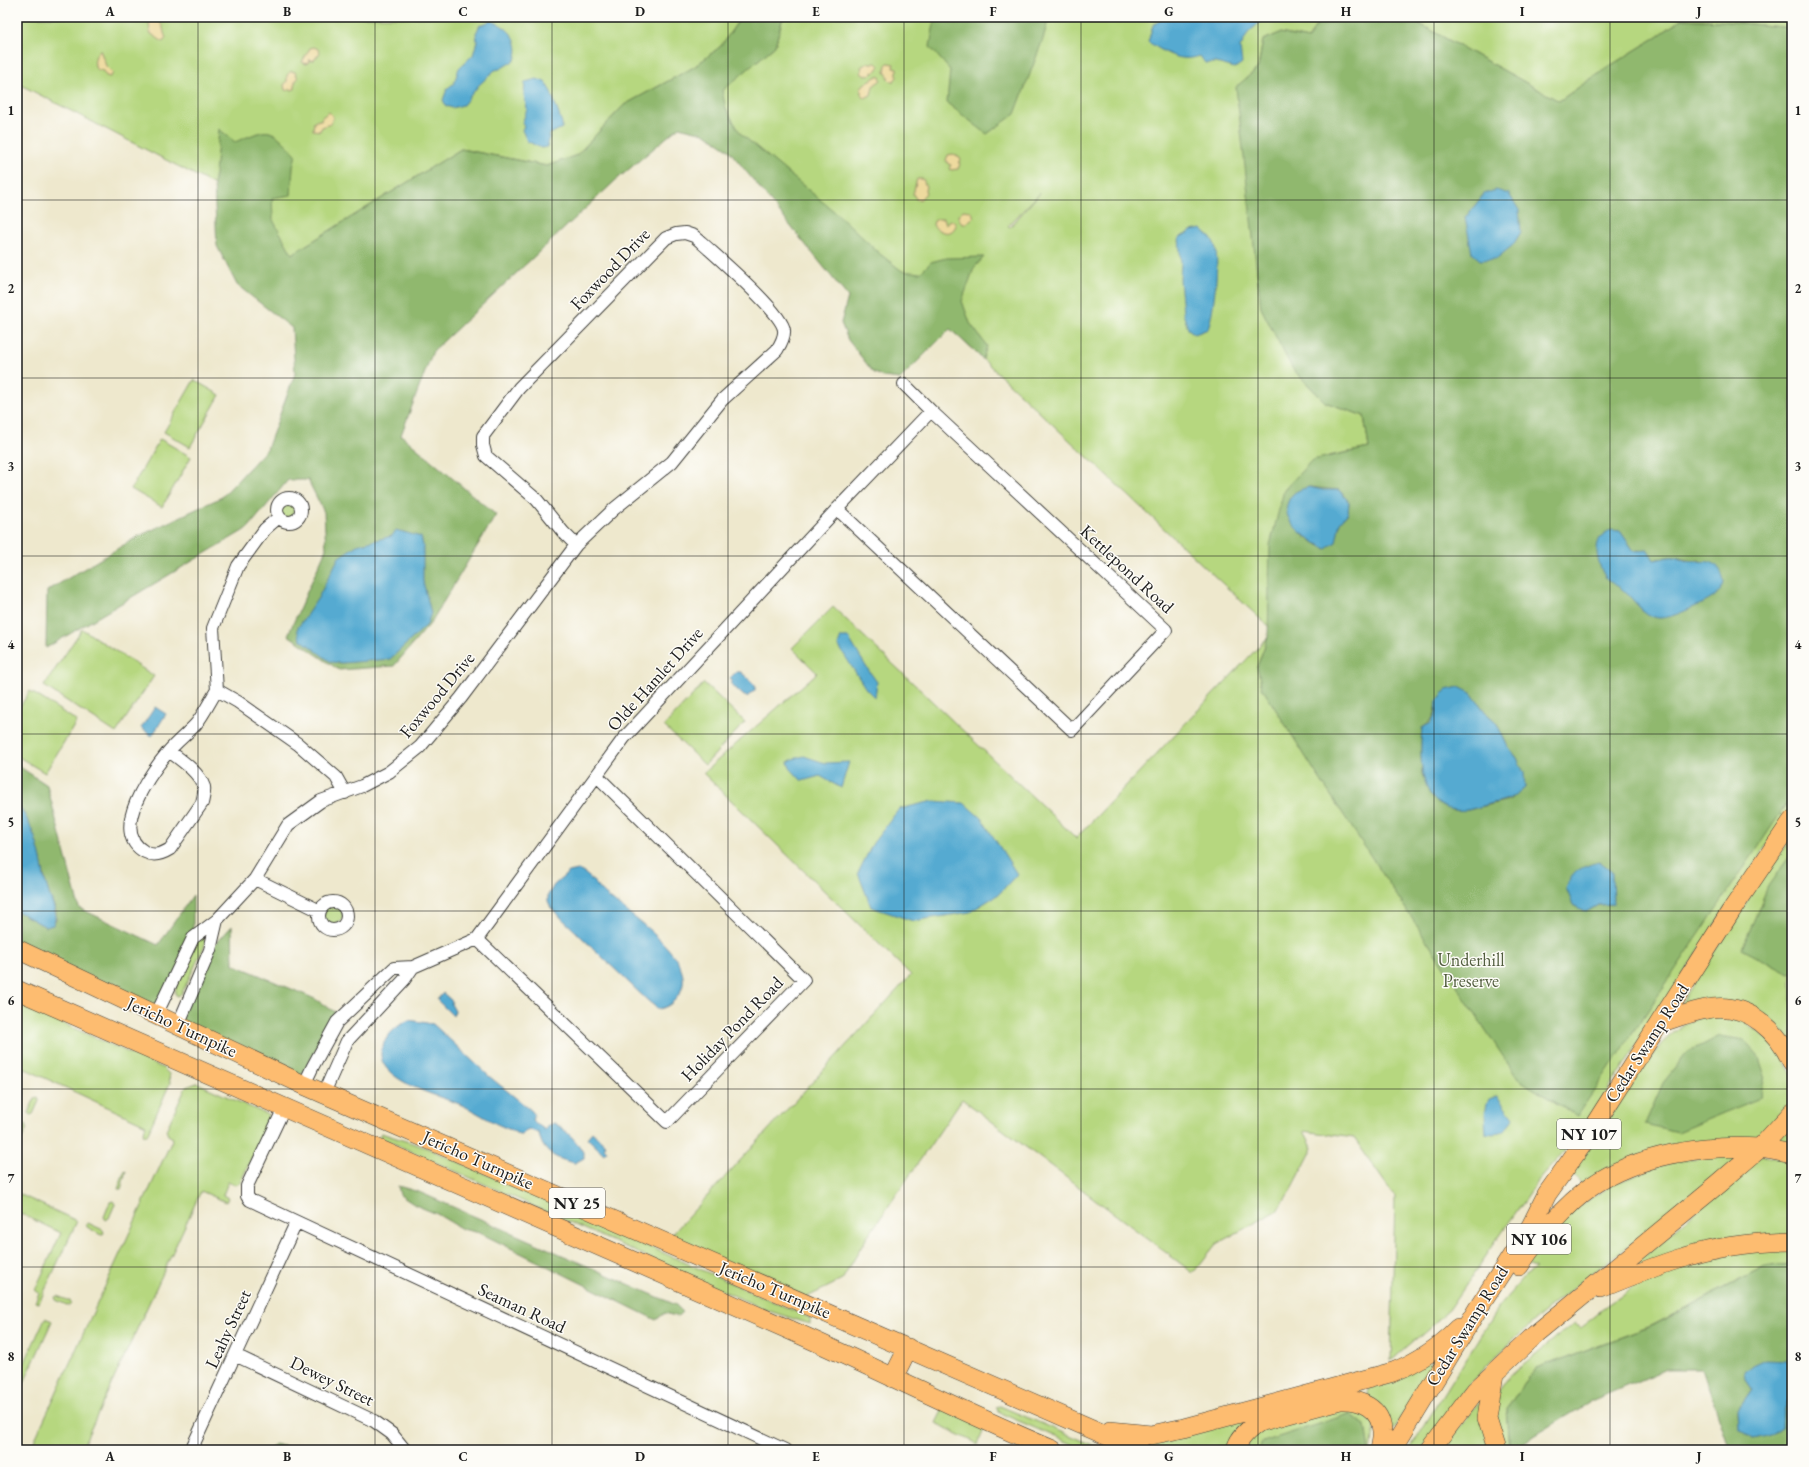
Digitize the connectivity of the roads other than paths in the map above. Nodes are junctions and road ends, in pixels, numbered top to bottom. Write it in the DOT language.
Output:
graph roads {
  1 [pos="904,384"];
  2 [pos="931,411"];
  3 [pos="837,509"];
  4 [pos="279,517"];
  5 [pos="576,545"];
  6 [pos="217,690"];
  7 [pos="169,751"];
  8 [pos="597,776"];
  9 [pos="345,793"];
  10 [pos="1792,821"];
  11 [pos="255,880"];
  12 [pos="320,911"];
  13 [pos="217,920"];
  14 [pos="477,939"];
  15 [pos="17,949"];
  16 [pos="413,967"];
  17 [pos="17,990"];
  18 [pos="156,1015"];
  19 [pos="1660,1023"];
  20 [pos="178,1025"];
  21 [pos="1792,1062"];
  22 [pos="304,1085"];
  23 [pos="324,1093"];
  24 [pos="285,1106"];
  25 [pos="1792,1113"];
  26 [pos="1760,1148"];
  27 [pos="1792,1154"];
  28 [pos="296,1223"];
  29 [pos="1792,1241"];
  30 [pos="1587,1293"];
  31 [pos="1477,1310"];
  32 [pos="908,1348"];
  33 [pos="235,1355"];
  34 [pos="1494,1374"];
  35 [pos="893,1378"];
  36 [pos="992,1424"];
  37 [pos="1097,1430"];
  38 [pos="191,1450"];
  39 [pos="405,1450"];
  40 [pos="785,1450"];
  41 [pos="1019,1450"];
  42 [pos="1053,1450"];
  43 [pos="1140,1450"];
  44 [pos="1236,1450"];
  45 [pos="1380,1450"];
  46 [pos="1392,1450"];
  47 [pos="1404,1450"];
  48 [pos="1430,1450"];
  49 [pos="1497,1450"];
  1 -- 2 [label="street, Kettlepond Road"];
  2 -- 3 [label="street, Olde Hamlet Drive"];
  2 -- 3 [label="street, Kettlepond Road"];
  3 -- 8 [label="street, Olde Hamlet Drive"];
  4 -- 6 [label="street"];
  5 -- 5 [label="street, Foxwood Drive"];
  5 -- 9 [label="street, Foxwood Drive"];
  6 -- 7 [label="street"];
  6 -- 9 [label="street"];
  7 -- 7 [label="street"];
  8 -- 14 [label="street, Olde Hamlet Drive"];
  8 -- 14 [label="street, Holiday Pond Road"];
  9 -- 11 [label="street, Foxwood Drive"];
  10 -- 19 [label="main road, Cedar Swamp Road / NY 107"];
  11 -- 12 [label="street"];
  11 -- 13 [label="street, Foxwood Drive"];
  13 -- 18 [label="street, Foxwood Drive"];
  13 -- 20 [label="street"];
  14 -- 16 [label="street"];
  15 -- 18 [label="main road, Jericho Turnpike / NY 25"];
  16 -- 22 [label="street"];
  16 -- 23 [label="street"];
  17 -- 24 [label="main road, Jericho Turnpike / NY 25"];
  18 -- 20 [label="main road, Jericho Turnpike / NY 25"];
  19 -- 21 [label="main road"];
  19 -- 31 [label="main road, Cedar Swamp Road / NY 107"];
  20 -- 22 [label="main road, Jericho Turnpike / NY 25"];
  22 -- 23 [label="main road, Jericho Turnpike / NY 25"];
  23 -- 32 [label="main road, Jericho Turnpike / NY 25"];
  24 -- 28 [label="street, Seaman Road"];
  24 -- 35 [label="main road, Jericho Turnpike / NY 25"];
  25 -- 26 [label="main road"];
  26 -- 27 [label="main road, NY 106"];
  26 -- 30 [label="main road"];
  26 -- 47 [label="main road, NY 106"];
  28 -- 33 [label="street, Leahy Street"];
  28 -- 40 [label="street, Seaman Road"];
  29 -- 30 [label="main road"];
  30 -- 34 [label="main road"];
  31 -- 37 [label="main road"];
  31 -- 46 [label="main road, Cedar Swamp Road / NY 107"];
  32 -- 35 [label="main road"];
  32 -- 37 [label="main road, Jericho Turnpike / NY 25"];
  33 -- 38 [label="street, Leahy Street"];
  33 -- 39 [label="street, Dewey Street"];
  34 -- 48 [label="main road"];
  34 -- 49 [label="main road"];
  35 -- 36 [label="main road, Jericho Turnpike / NY 25"];
  36 -- 41 [label="main road"];
  36 -- 42 [label="main road, Jericho Turnpike / NY 25"];
  37 -- 43 [label="main road, Jericho Turnpike / NY 25"];
  44 -- 45 [label="main road"];
}
